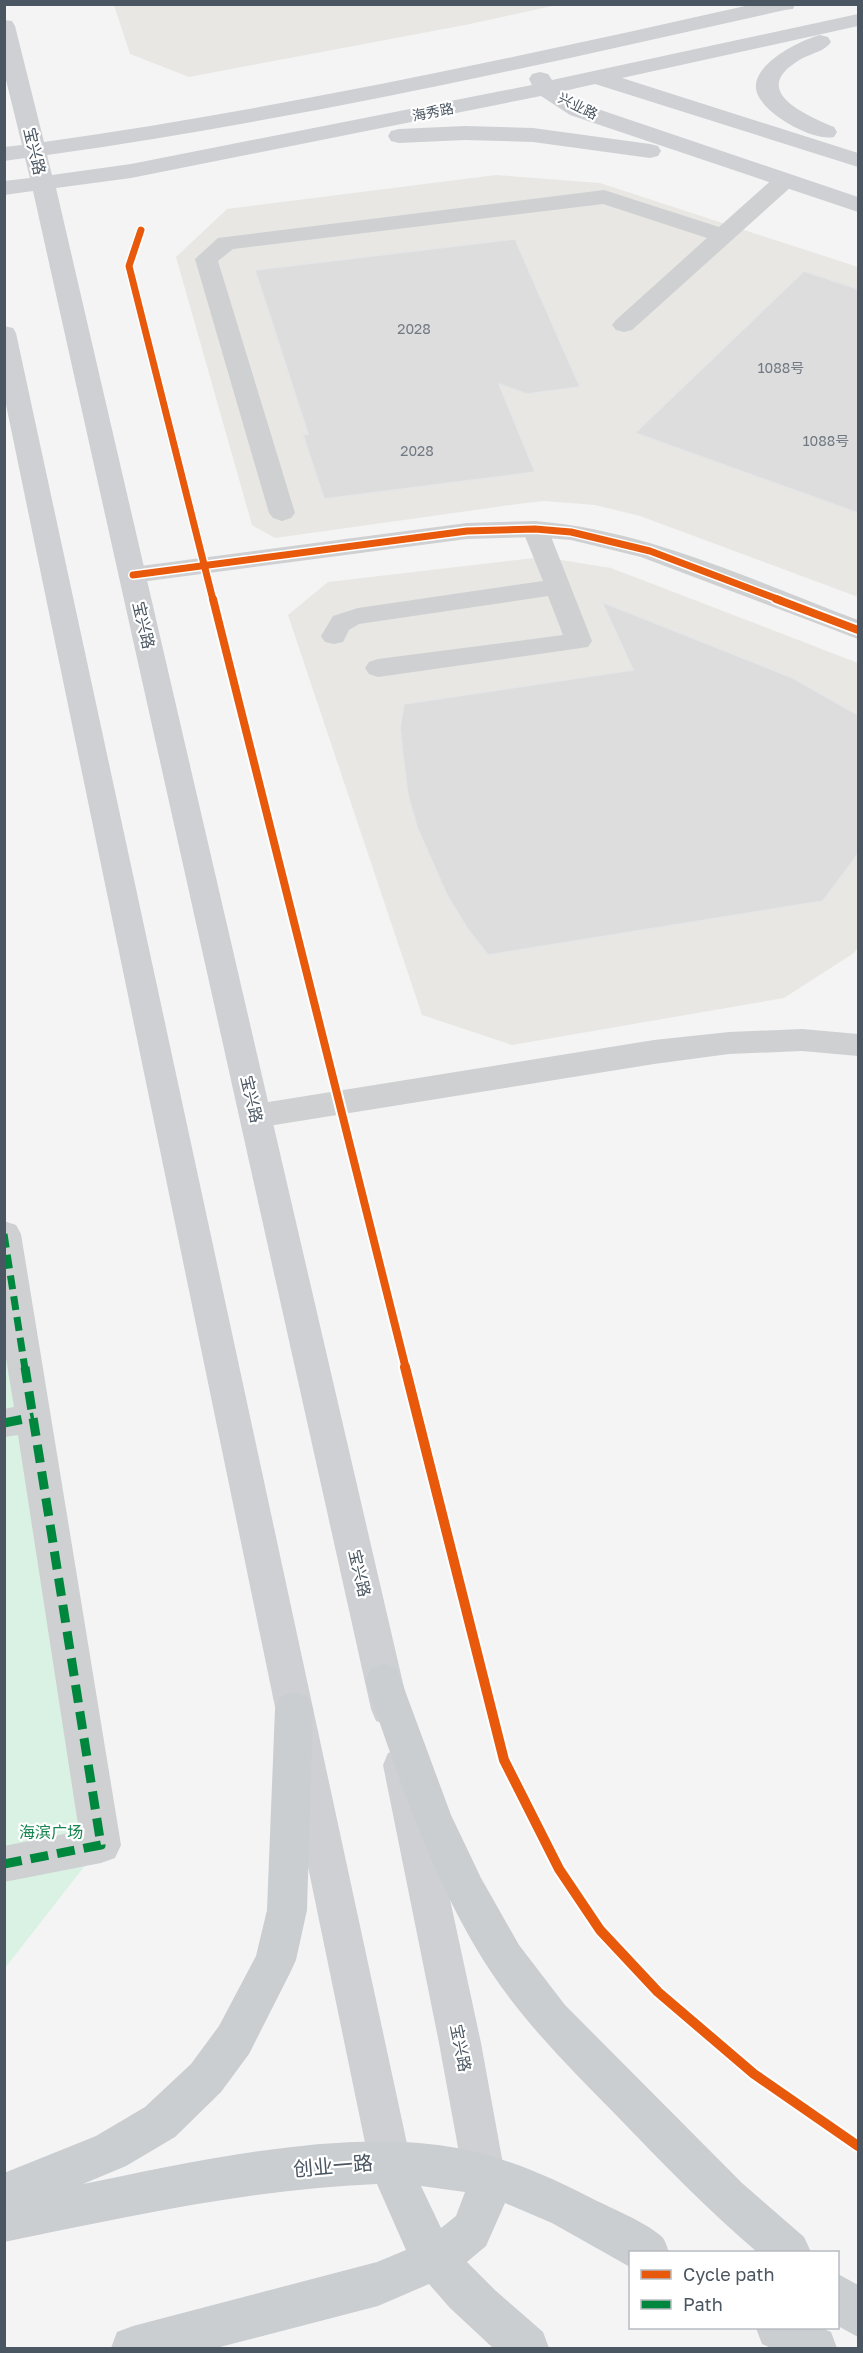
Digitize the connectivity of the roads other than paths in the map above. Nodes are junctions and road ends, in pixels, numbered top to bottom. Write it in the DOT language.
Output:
graph roads {
  1 [pos="785,4"];
  2 [pos="858,20"];
  3 [pos="4,26"];
  4 [pos="858,26"];
  5 [pos="538,58"];
  6 [pos="599,78"];
  7 [pos="546,89"];
  8 [pos="858,146"];
  9 [pos="245,148"];
  10 [pos="36,150"];
  11 [pos="4,154"];
  12 [pos="858,160"];
  13 [pos="744,167"];
  14 [pos="784,181"];
  15 [pos="43,183"];
  16 [pos="4,188"];
  17 [pos="858,205"];
  18 [pos="723,236"];
  19 [pos="624,325"];
  20 [pos="4,333"];
  21 [pos="282,513"];
  22 [pos="535,529"];
  23 [pos="132,575"];
  24 [pos="558,587"];
  25 [pos="858,630"];
  26 [pos="334,636"];
  27 [pos="378,668"];
  28 [pos="858,1045"];
  29 [pos="256,1116"];
  30 [pos="4,1234"];
  31 [pos="19,1420"];
  32 [pos="384,1682"];
  33 [pos="294,1709"];
  34 [pos="4,1864"];
  35 [pos="390,2162"];
  36 [pos="484,2175"];
  37 [pos="4,2195"];
  38 [pos="4,2221"];
  39 [pos="643,2251"];
  40 [pos="787,2251"];
  41 [pos="437,2259"];
  42 [pos="839,2298"];
  43 [pos="858,2314"];
  44 [pos="780,2329"];
  45 [pos="133,2349"];
  46 [pos="526,2349"];
  47 [pos="815,2349"];
  1 -- 5 [label="main road, 海秀路"];
  2 -- 6 [label="main road, 海秀路"];
  3 -- 10 [label="main road, 宝兴路"];
  4 -- 8 [label="main road"];
  5 -- 6 [label="main road, 兴业路"];
  5 -- 7 [label="main road, 兴业路"];
  5 -- 10 [label="main road, 海秀路"];
  6 -- 7 [label="main road, 海秀路"];
  6 -- 12 [label="main road, 兴业路"];
  7 -- 9 [label="main road, 海秀路"];
  7 -- 13 [label="main road, 兴业路"];
  9 -- 13 [label="main road"];
  9 -- 15 [label="main road, 海秀路"];
  10 -- 11 [label="main road, 海秀路"];
  10 -- 15 [label="main road, 宝兴路"];
  13 -- 14 [label="main road, 兴业路"];
  14 -- 17 [label="main road, 兴业路"];
  14 -- 18 [label="lane"];
  15 -- 16 [label="main road, 海秀路"];
  15 -- 23 [label="main road, 宝兴路"];
  18 -- 19 [label="lane"];
  18 -- 21 [label="lane"];
  20 -- 33 [label="main road"];
  22 -- 23 [label="street"];
  22 -- 24 [label="lane"];
  22 -- 25 [label="street"];
  23 -- 29 [label="main road, 宝兴路"];
  24 -- 26 [label="lane"];
  24 -- 27 [label="lane"];
  28 -- 29 [label="street"];
  29 -- 32 [label="main road, 宝兴路"];
  30 -- 31 [label="street"];
  31 -- 34 [label="street"];
  32 -- 36 [label="main road, 宝兴路"];
  32 -- 40 [label="main road"];
  33 -- 35 [label="main road"];
  33 -- 37 [label="main road"];
  35 -- 36 [label="main road, 创业一路"];
  35 -- 38 [label="main road, 创业一路"];
  35 -- 41 [label="main road"];
  36 -- 39 [label="main road, 创业一路"];
  36 -- 41 [label="main road"];
  41 -- 45 [label="main road"];
  41 -- 46 [label="main road"];
  42 -- 43 [label="main road"];
  44 -- 47 [label="main road"];
}
